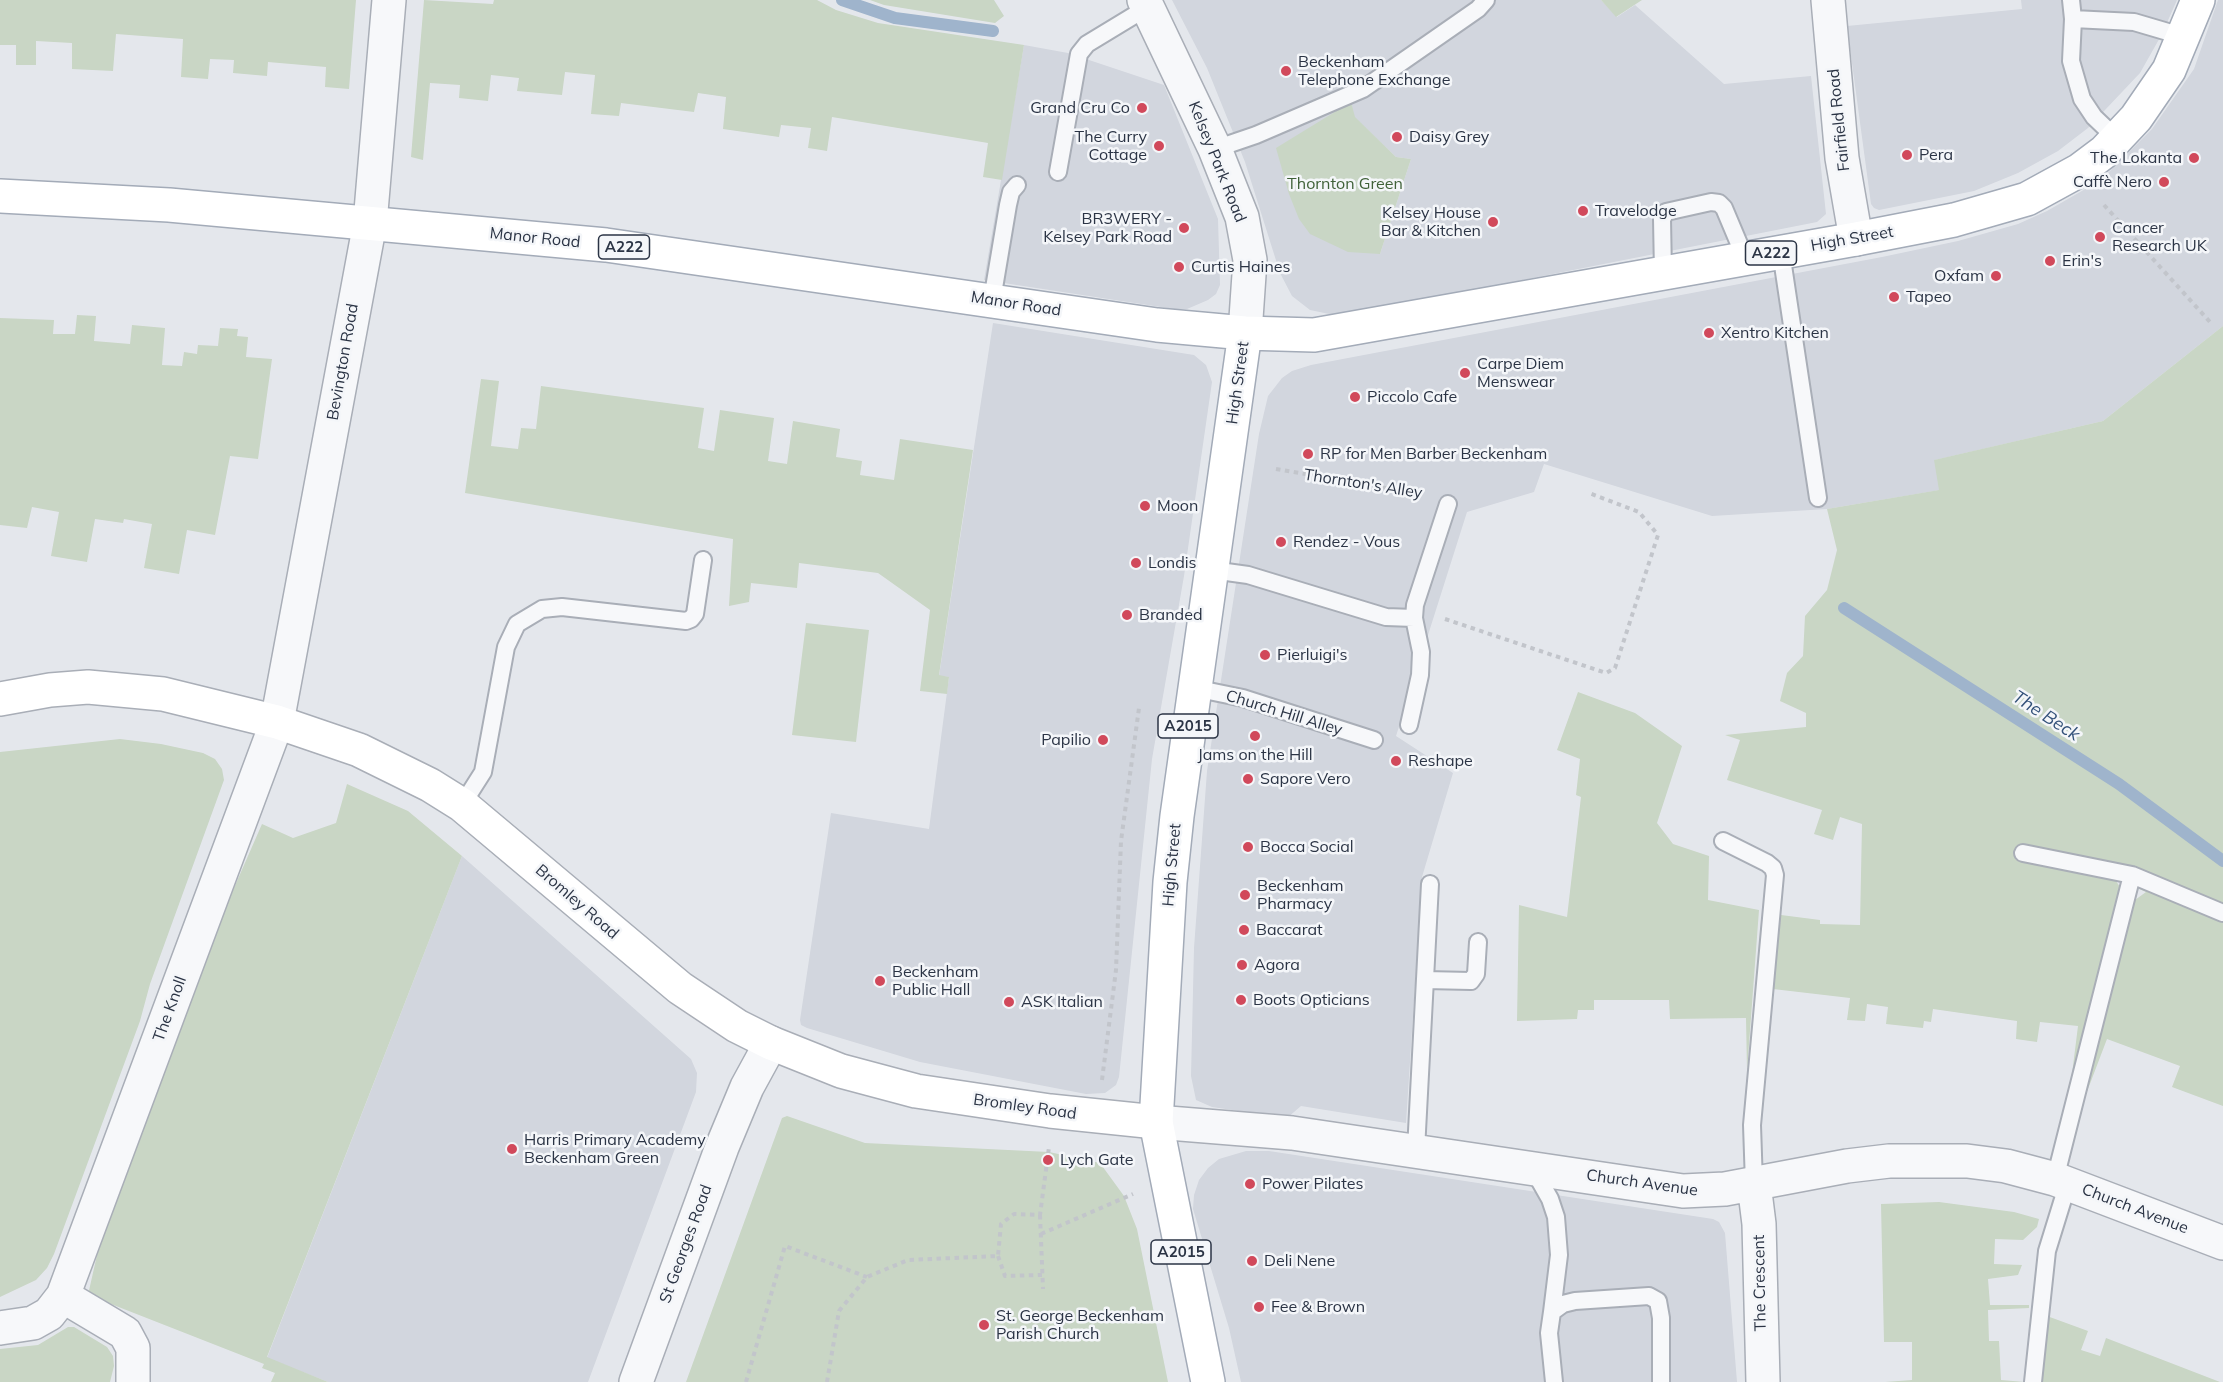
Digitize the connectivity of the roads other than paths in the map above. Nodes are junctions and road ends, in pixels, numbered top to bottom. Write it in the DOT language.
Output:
graph roads {
  1 [pos="389,0"];
  2 [pos="1486,0"];
  3 [pos="1828,0"];
  4 [pos="2071,0"];
  5 [pos="2198,0"];
  6 [pos="1146,3"];
  7 [pos="2073,20"];
  8 [pos="2185,37"];
  9 [pos="2117,139"];
  10 [pos="1215,149"];
  11 [pos="1058,172"];
  12 [pos="1017,185"];
  13 [pos="0,196"];
  14 [pos="370,223"];
  15 [pos="1856,239"];
  16 [pos="1781,252"];
  17 [pos="1745,258"];
  18 [pos="1663,273"];
  19 [pos="992,300"];
  20 [pos="1245,333"];
  21 [pos="1818,498"];
  22 [pos="1448,504"];
  23 [pos="703,560"];
  24 [pos="1212,570"];
  25 [pos="1414,618"];
  26 [pos="1194,688"];
  27 [pos="0,699"];
  28 [pos="277,722"];
  29 [pos="1408,725"];
  30 [pos="1374,740"];
  31 [pos="462,805"];
  32 [pos="1723,841"];
  33 [pos="2023,853"];
  34 [pos="2132,875"];
  35 [pos="1430,884"];
  36 [pos="2223,913"];
  37 [pos="1478,942"];
  38 [pos="1425,980"];
  39 [pos="771,1043"];
  40 [pos="1156,1122"];
  41 [pos="1416,1150"];
  42 [pos="1532,1168"];
  43 [pos="2061,1181"];
  44 [pos="1754,1184"];
  45 [pos="2223,1243"];
  46 [pos="63,1296"];
  47 [pos="1552,1312"];
  48 [pos="0,1328"];
  49 [pos="133,1382"];
  50 [pos="636,1382"];
  51 [pos="1208,1382"];
  52 [pos="1554,1382"];
  53 [pos="1661,1382"];
  54 [pos="1763,1382"];
  55 [pos="2034,1382"];
  1 -- 14 [label="street, Bevington Road"];
  2 -- 10 [label="lane"];
  3 -- 15 [label="street, Fairfield Road"];
  4 -- 7 [label="lane"];
  5 -- 8 [label="main road, High Street / A222"];
  6 -- 10 [label="street, Kelsey Park Road"];
  6 -- 11 [label="lane"];
  7 -- 8 [label="lane"];
  7 -- 9 [label="lane"];
  8 -- 9 [label="main road, High Street / A222"];
  9 -- 15 [label="main road, High Street / A222"];
  10 -- 20 [label="street, Kelsey Park Road"];
  12 -- 19 [label="lane"];
  13 -- 14 [label="main road, Manor Road / A222"];
  14 -- 19 [label="main road, Manor Road / A222"];
  14 -- 28 [label="street, Bevington Road"];
  15 -- 16 [label="main road, High Street / A222"];
  16 -- 17 [label="main road, High Street / A222"];
  16 -- 21 [label="lane"];
  17 -- 18 [label="main road, High Street / A222"];
  17 -- 18 [label="lane"];
  18 -- 20 [label="main road, High Street / A222"];
  19 -- 20 [label="main road, Manor Road / A222"];
  20 -- 24 [label="main road, High Street / A2015"];
  22 -- 25 [label="lane"];
  23 -- 31 [label="lane"];
  24 -- 25 [label="lane"];
  24 -- 26 [label="main road, High Street / A2015"];
  25 -- 29 [label="lane"];
  26 -- 30 [label="lane, Church Hill Alley"];
  26 -- 40 [label="main road, High Street / A2015"];
  27 -- 28 [label="main road, Bromley Road"];
  28 -- 31 [label="main road, Bromley Road"];
  28 -- 46 [label="street, The Knoll"];
  31 -- 39 [label="main road, Bromley Road"];
  32 -- 44 [label="lane"];
  33 -- 34 [label="lane"];
  34 -- 36 [label="lane"];
  34 -- 43 [label="lane"];
  35 -- 38 [label="lane"];
  37 -- 38 [label="lane"];
  38 -- 41 [label="lane"];
  39 -- 40 [label="main road, Bromley Road"];
  39 -- 50 [label="street, St Georges Road"];
  40 -- 41 [label="street, Church Avenue"];
  40 -- 51 [label="main road, High Street / A2015"];
  41 -- 42 [label="street, Church Avenue"];
  42 -- 44 [label="street, Church Avenue"];
  42 -- 47 [label="lane"];
  43 -- 44 [label="street, Church Avenue"];
  43 -- 45 [label="street, Church Avenue"];
  43 -- 55 [label="lane"];
  44 -- 54 [label="street, The Crescent"];
  46 -- 48 [label="street, The Knoll"];
  46 -- 49 [label="street"];
  47 -- 52 [label="lane"];
  47 -- 53 [label="lane"];
}
